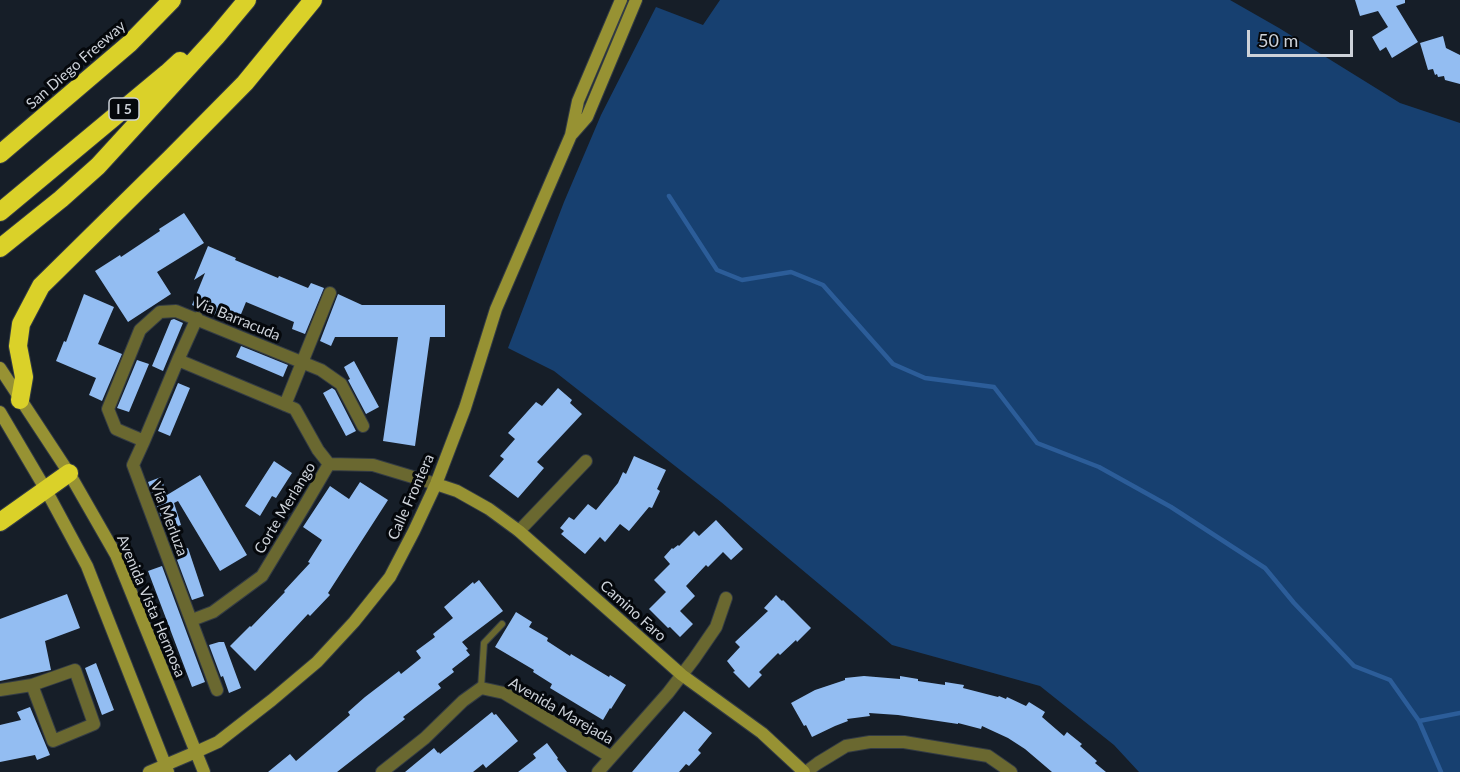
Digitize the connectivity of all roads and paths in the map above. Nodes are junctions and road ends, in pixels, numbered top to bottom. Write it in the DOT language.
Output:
graph roads {
  1 [pos="172,0"];
  2 [pos="245,0"];
  3 [pos="313,0"];
  4 [pos="621,0"];
  5 [pos="636,0"];
  6 [pos="571,135"];
  7 [pos="0,154"];
  8 [pos="0,212"];
  9 [pos="0,248"];
  10 [pos="330,293"];
  11 [pos="197,318"];
  12 [pos="178,360"];
  13 [pos="302,362"];
  14 [pos="0,368"];
  15 [pos="20,400"];
  16 [pos="285,405"];
  17 [pos="0,412"];
  18 [pos="363,426"];
  19 [pos="144,441"];
  20 [pos="586,461"];
  21 [pos="328,464"];
  22 [pos="69,473"];
  23 [pos="435,484"];
  24 [pos="46,490"];
  25 [pos="0,522"];
  26 [pos="519,531"];
  27 [pos="726,598"];
  28 [pos="192,620"];
  29 [pos="502,624"];
  30 [pos="682,675"];
  31 [pos="32,685"];
  32 [pos="482,688"];
  33 [pos="0,690"];
  34 [pos="217,690"];
  35 [pos="196,753"];
  36 [pos="611,757"];
  37 [pos="166,768"];
  38 [pos="149,772"];
  39 [pos="204,772"];
  40 [pos="382,772"];
  41 [pos="598,772"];
  42 [pos="805,772"];
  43 [pos="1011,772"];
  1 -- 7 [label="highway, San Diego Freeway"];
  2 -- 8 [label="highway, I 5"];
  2 -- 9 [label="highway"];
  3 -- 15 [label="highway"];
  4 -- 6 [label="street, Calle Frontera"];
  5 -- 6 [label="street, Calle Frontera"];
  6 -- 23 [label="street, Calle Frontera"];
  10 -- 13 [label="street"];
  11 -- 12 [label="street"];
  11 -- 13 [label="street, Via Barracuda"];
  11 -- 19 [label="street, Via Barracuda"];
  12 -- 16 [label="street, Corte Merlango"];
  12 -- 19 [label="street, Via Merluza"];
  13 -- 16 [label="street"];
  13 -- 18 [label="street, Via Barracuda"];
  14 -- 15 [label="street, Avenida Vista Hermosa"];
  15 -- 22 [label="street, Avenida Vista Hermosa"];
  16 -- 21 [label="street, Corte Merlango"];
  17 -- 24 [label="street"];
  19 -- 28 [label="street, Via Merluza"];
  20 -- 26 [label="street"];
  21 -- 23 [label="street"];
  21 -- 28 [label="street, Corte Merlango"];
  22 -- 24 [label="highway"];
  22 -- 35 [label="street, Avenida Vista Hermosa"];
  23 -- 26 [label="street, Camino Faro"];
  23 -- 35 [label="street, Calle Frontera"];
  24 -- 25 [label="highway"];
  24 -- 37 [label="street"];
  26 -- 30 [label="street, Camino Faro"];
  27 -- 30 [label="street"];
  28 -- 34 [label="street, Via Merluza"];
  29 -- 32 [label="lane"];
  30 -- 36 [label="street"];
  30 -- 42 [label="street, Camino Faro"];
  31 -- 31 [label="street"];
  31 -- 33 [label="street"];
  32 -- 36 [label="street, Avenida Marejada"];
  32 -- 40 [label="street"];
  35 -- 37 [label="street, Calle Frontera"];
  35 -- 39 [label="street, Avenida Vista Hermosa"];
  36 -- 41 [label="street"];
  37 -- 38 [label="street, Calle Frontera"];
  42 -- 43 [label="street"];
}
